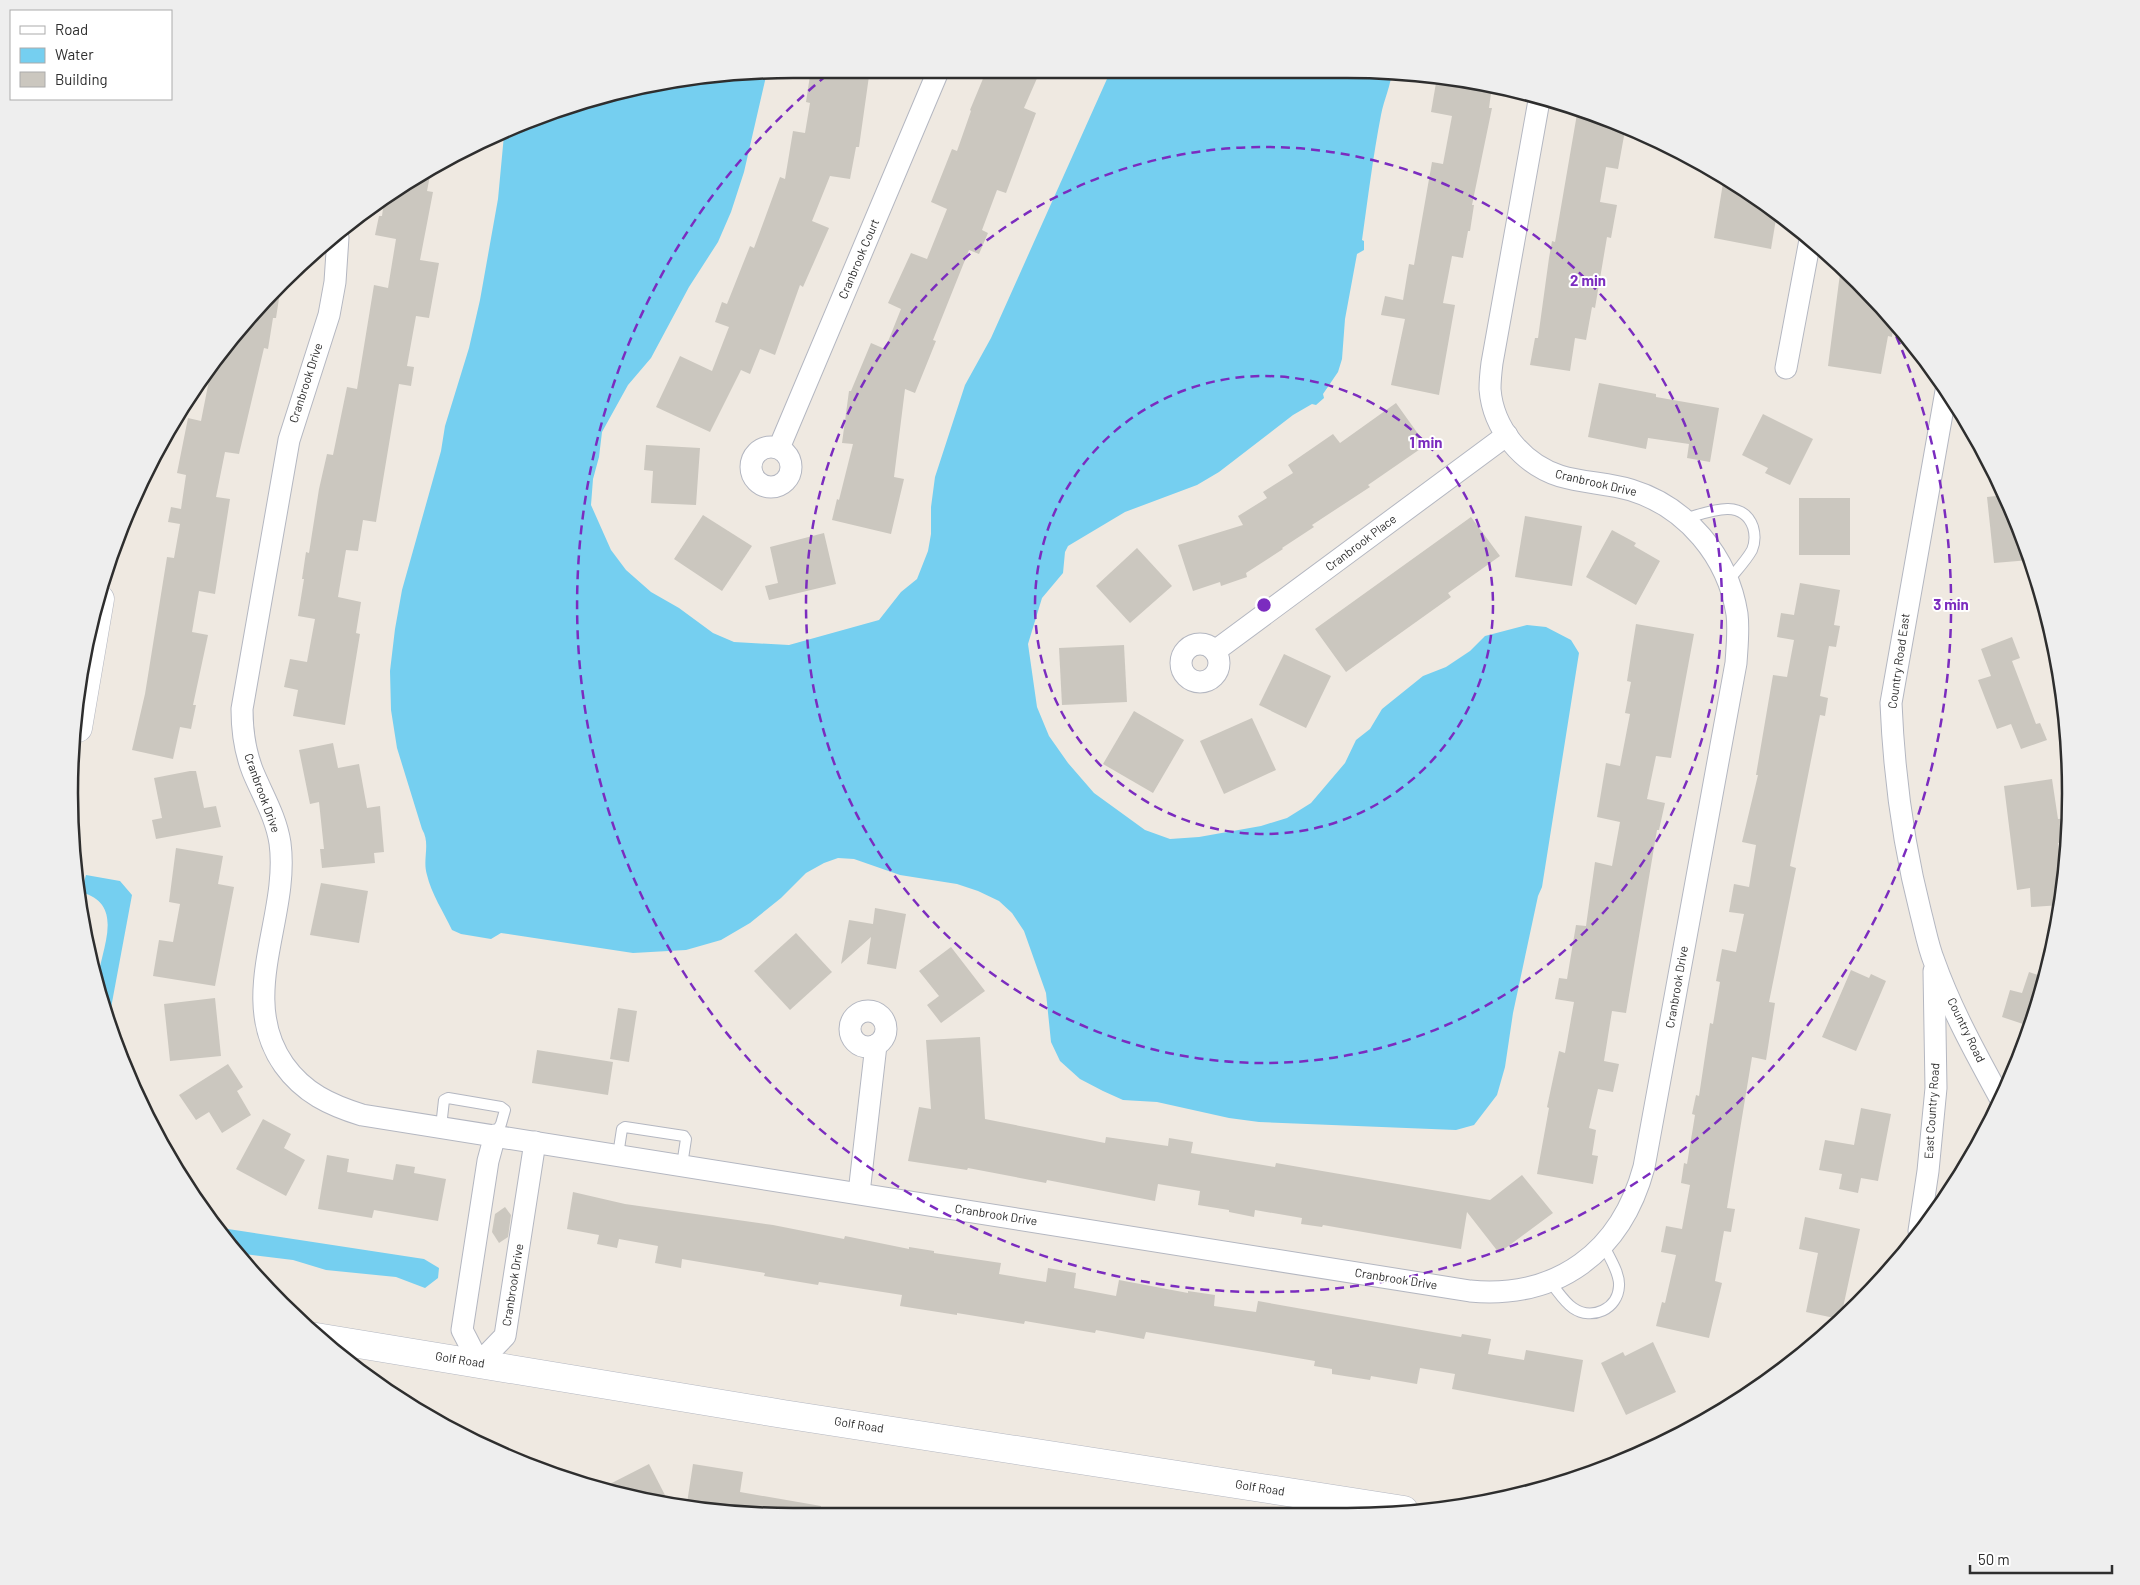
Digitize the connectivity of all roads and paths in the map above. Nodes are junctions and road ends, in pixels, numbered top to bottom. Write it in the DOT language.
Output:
graph roads {
  1 [pos="935,78"];
  2 [pos="1538,104"];
  3 [pos="338,241"];
  4 [pos="1809,246"];
  5 [pos="1786,368"];
  6 [pos="1945,399"];
  7 [pos="1507,435"];
  8 [pos="779,448"];
  9 [pos="1684,519"];
  10 [pos="1728,582"];
  11 [pos="1215,651"];
  12 [pos="1934,961"];
  13 [pos="876,1045"];
  14 [pos="1997,1092"];
  15 [pos="441,1127"];
  16 [pos="495,1135"];
  17 [pos="536,1142"];
  18 [pos="618,1155"];
  19 [pos="682,1165"];
  20 [pos="859,1193"];
  21 [pos="1920,1221"];
  22 [pos="1604,1246"];
  23 [pos="1550,1282"];
  24 [pos="333,1340"];
  25 [pos="479,1364"];
  26 [pos="1319,1506"];
  27 [pos="1355,1508"];
  1 -- 8 [label="street, Cranbrook Court"];
  2 -- 7 [label="street, Cranbrook Drive"];
  3 -- 15 [label="street, Cranbrook Drive"];
  4 -- 5 [label="street"];
  6 -- 12 [label="street, Country Road East"];
  7 -- 9 [label="street, Cranbrook Drive"];
  7 -- 11 [label="street, Cranbrook Place"];
  9 -- 10 [label="street, Cranbrook Drive"];
  9 -- 10 [label="lane"];
  10 -- 22 [label="street, Cranbrook Drive"];
  12 -- 14 [label="street, Country Road"];
  12 -- 21 [label="street, East Country Road"];
  13 -- 20 [label="street"];
  15 -- 16 [label="street, Cranbrook Drive"];
  15 -- 16 [label="lane"];
  16 -- 17 [label="street, Cranbrook Drive"];
  16 -- 25 [label="street"];
  17 -- 18 [label="street, Cranbrook Drive"];
  17 -- 25 [label="street, Cranbrook Drive"];
  18 -- 19 [label="street, Cranbrook Drive"];
  18 -- 19 [label="lane"];
  19 -- 20 [label="street, Cranbrook Drive"];
  20 -- 23 [label="street, Cranbrook Drive"];
  22 -- 23 [label="street, Cranbrook Drive"];
  22 -- 23 [label="lane"];
  24 -- 25 [label="street, Golf Road"];
  25 -- 26 [label="street, Golf Road"];
  26 -- 27 [label="street, Golf Road"];
}
